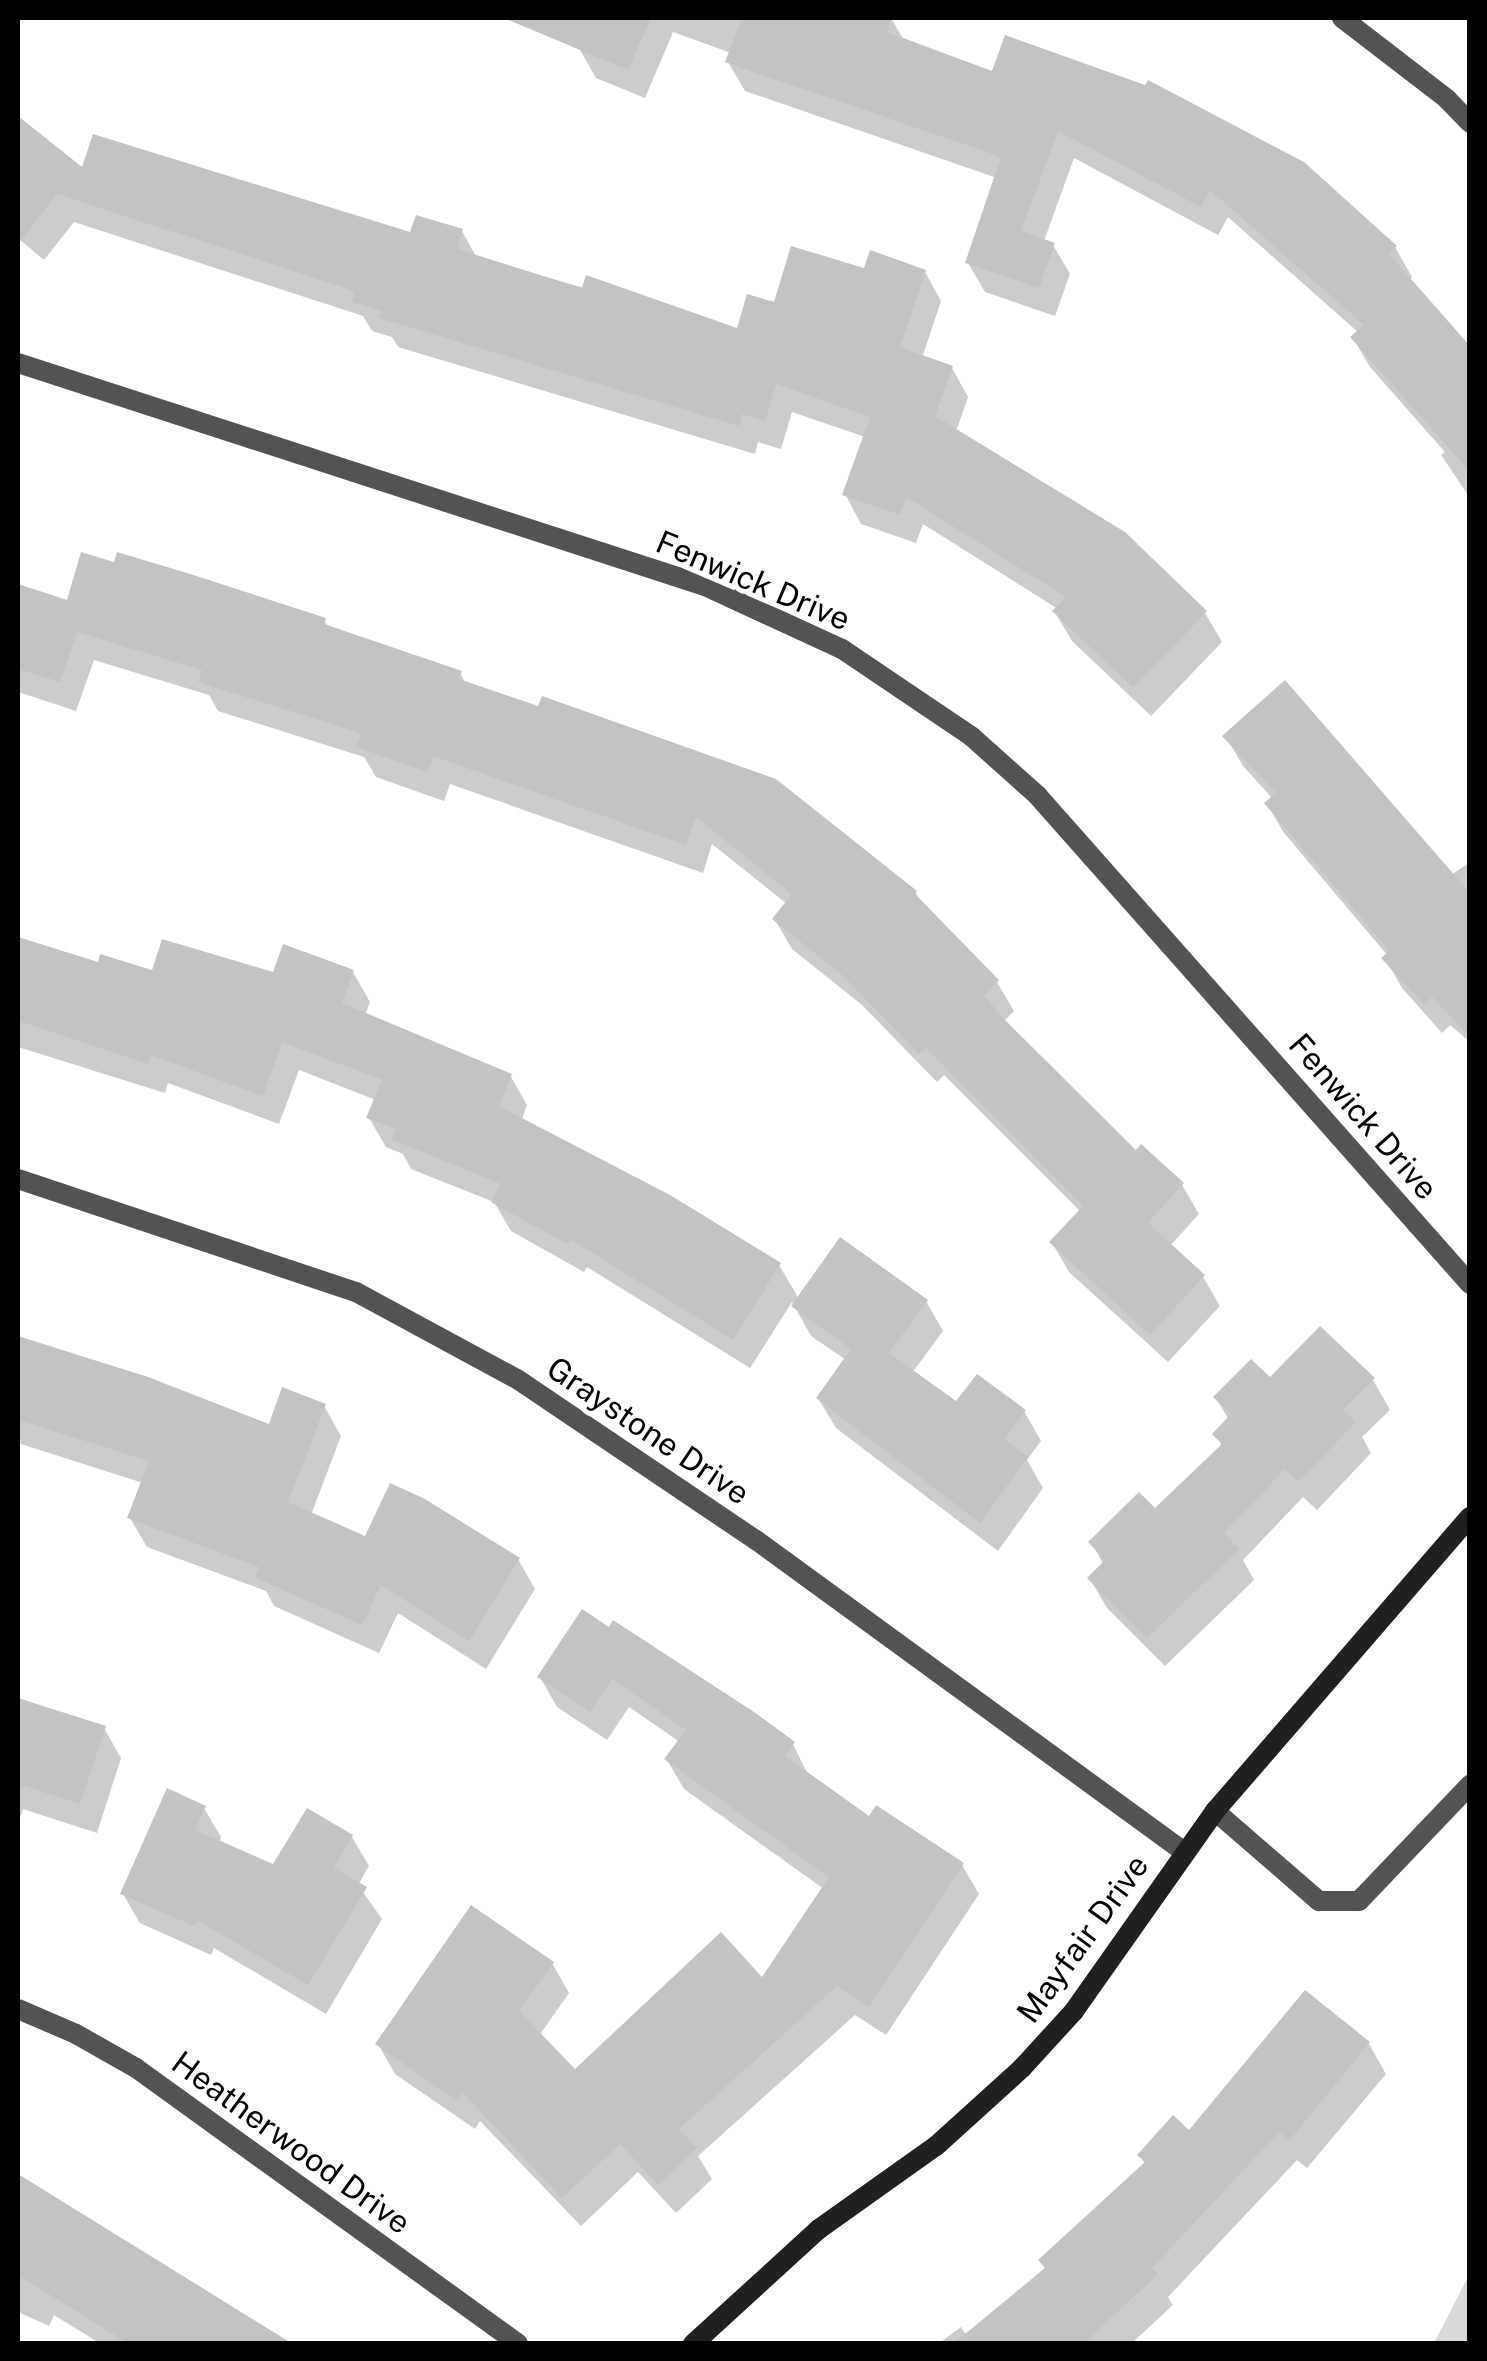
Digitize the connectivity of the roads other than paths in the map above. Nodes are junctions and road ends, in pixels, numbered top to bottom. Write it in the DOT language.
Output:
graph roads {
  1 [pos="1342,18"];
  2 [pos="1470,123"];
  3 [pos="18,363"];
  4 [pos="18,1179"];
  5 [pos="1470,1284"];
  6 [pos="1470,1517"];
  7 [pos="1470,1785"];
  8 [pos="1215,1811"];
  9 [pos="1183,1851"];
  10 [pos="18,2009"];
  11 [pos="518,2344"];
  12 [pos="692,2344"];
  1 -- 2 [label="street"];
  3 -- 5 [label="street, Fenwick Drive"];
  4 -- 9 [label="street, Graystone Drive"];
  6 -- 8 [label="street, Mayfair Drive"];
  7 -- 8 [label="street"];
  8 -- 9 [label="street, Mayfair Drive"];
  9 -- 12 [label="street, Mayfair Drive"];
  10 -- 11 [label="street, Heatherwood Drive"];
}
